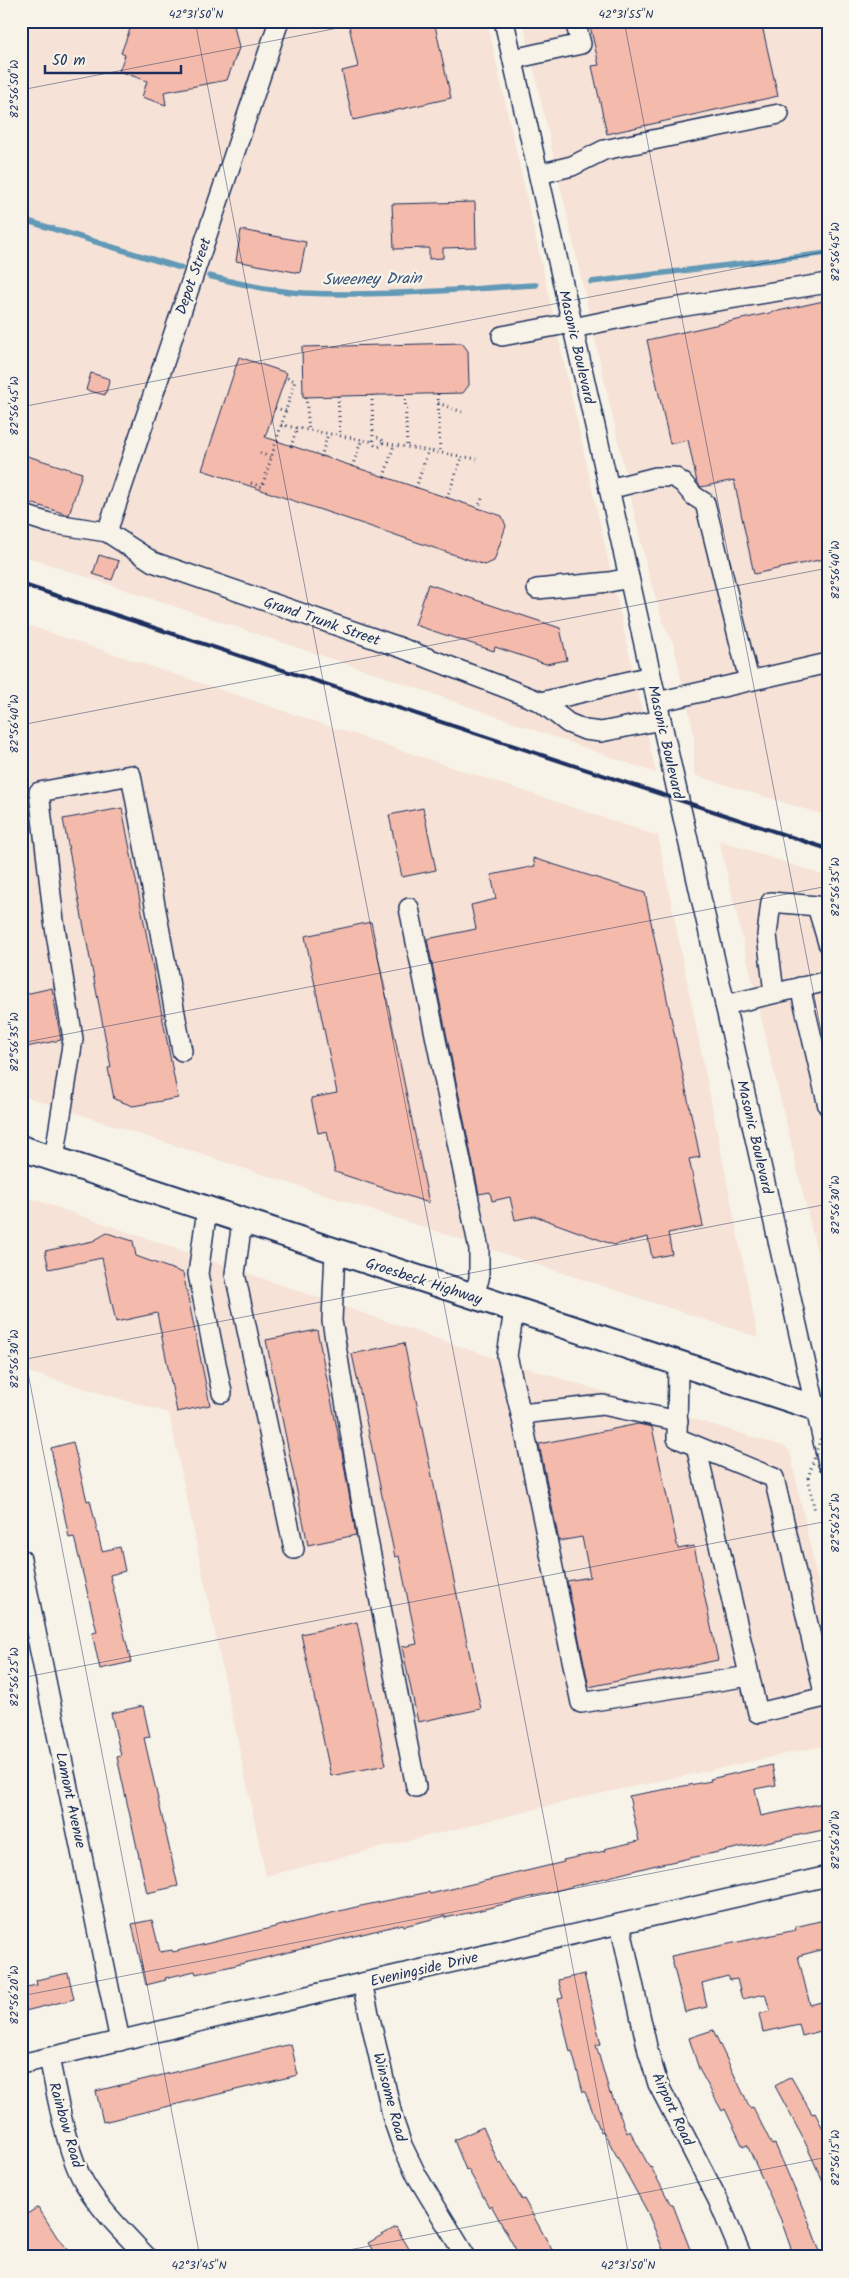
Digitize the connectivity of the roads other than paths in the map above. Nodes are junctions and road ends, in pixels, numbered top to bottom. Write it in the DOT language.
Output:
graph roads {
  1 [pos="279,21"];
  2 [pos="504,21"];
  3 [pos="576,21"];
  4 [pos="513,60"];
  5 [pos="779,114"];
  6 [pos="539,174"];
  7 [pos="828,283"];
  8 [pos="573,326"];
  9 [pos="502,336"];
  10 [pos="609,489"];
  11 [pos="21,514"];
  12 [pos="107,532"];
  13 [pos="629,578"];
  14 [pos="538,589"];
  15 [pos="828,663"];
  16 [pos="651,676"];
  17 [pos="749,680"];
  18 [pos="541,702"];
  19 [pos="659,711"];
  20 [pos="409,908"];
  21 [pos="828,943"];
  22 [pos="828,981"];
  23 [pos="800,987"];
  24 [pos="774,993"];
  25 [pos="725,1005"];
  26 [pos="182,1051"];
  27 [pos="828,1106"];
  28 [pos="21,1148"];
  29 [pos="54,1159"];
  30 [pos="207,1209"];
  31 [pos="242,1220"];
  32 [pos="335,1251"];
  33 [pos="473,1297"];
  34 [pos="514,1310"];
  35 [pos="678,1364"];
  36 [pos="222,1393"];
  37 [pos="824,1412"];
  38 [pos="520,1414"];
  39 [pos="678,1422"];
  40 [pos="696,1446"];
  41 [pos="828,1463"];
  42 [pos="294,1549"];
  43 [pos="21,1559"];
  44 [pos="749,1676"];
  45 [pos="416,1787"];
  46 [pos="828,1876"];
  47 [pos="620,1924"];
  48 [pos="362,1983"];
  49 [pos="120,2041"];
  50 [pos="49,2058"];
  51 [pos="21,2064"];
  52 [pos="147,2257"];
  53 [pos="466,2257"];
  54 [pos="742,2257"];
  1 -- 12 [label="street, Depot Street"];
  2 -- 4 [label="street, Masonic Boulevard"];
  3 -- 4 [label="street"];
  4 -- 6 [label="street, Masonic Boulevard"];
  5 -- 6 [label="street"];
  6 -- 8 [label="street, Masonic Boulevard"];
  7 -- 8 [label="street"];
  8 -- 9 [label="street"];
  8 -- 10 [label="street, Masonic Boulevard"];
  10 -- 13 [label="street, Masonic Boulevard"];
  10 -- 17 [label="street"];
  11 -- 12 [label="street"];
  12 -- 18 [label="street, Grand Trunk Street"];
  13 -- 14 [label="street"];
  13 -- 16 [label="street, Masonic Boulevard"];
  15 -- 17 [label="street, Grand Trunk Street"];
  16 -- 18 [label="street"];
  16 -- 19 [label="street, Masonic Boulevard"];
  17 -- 19 [label="street, Grand Trunk Street"];
  18 -- 19 [label="street, Grand Trunk Street"];
  19 -- 25 [label="street, Masonic Boulevard"];
  20 -- 33 [label="street"];
  21 -- 24 [label="street"];
  22 -- 23 [label="street"];
  23 -- 24 [label="street"];
  23 -- 27 [label="street"];
  24 -- 25 [label="street"];
  25 -- 37 [label="street, Masonic Boulevard"];
  26 -- 29 [label="street"];
  28 -- 29 [label="main road, Groesbeck Highway"];
  29 -- 30 [label="main road, Groesbeck Highway"];
  30 -- 31 [label="main road, Groesbeck Highway"];
  30 -- 36 [label="street"];
  31 -- 32 [label="main road, Groesbeck Highway"];
  31 -- 42 [label="street"];
  32 -- 33 [label="main road, Groesbeck Highway"];
  32 -- 45 [label="street"];
  33 -- 34 [label="main road, Groesbeck Highway"];
  34 -- 35 [label="main road, Groesbeck Highway"];
  34 -- 38 [label="street"];
  35 -- 37 [label="main road, Groesbeck Highway"];
  35 -- 39 [label="street"];
  37 -- 41 [label="street, Masonic Boulevard"];
  38 -- 39 [label="street"];
  38 -- 44 [label="street"];
  39 -- 40 [label="street"];
  40 -- 44 [label="street"];
  40 -- 44 [label="street"];
  43 -- 49 [label="street, Lamont Avenue"];
  46 -- 47 [label="street, Eveningside Drive"];
  47 -- 48 [label="street, Eveningside Drive"];
  47 -- 54 [label="street, Airport Road"];
  48 -- 49 [label="street, Eveningside Drive"];
  48 -- 53 [label="street, Winsome Road"];
  49 -- 50 [label="street, Eveningside Drive"];
  50 -- 51 [label="street, Eveningside Drive"];
  50 -- 52 [label="street, Rainbow Road"];
}
